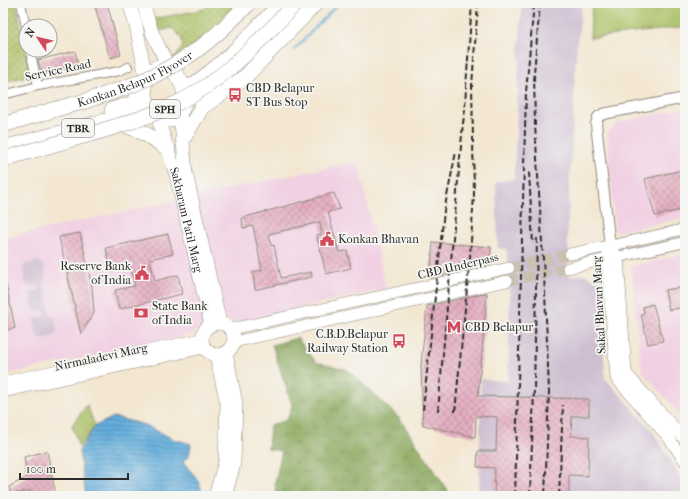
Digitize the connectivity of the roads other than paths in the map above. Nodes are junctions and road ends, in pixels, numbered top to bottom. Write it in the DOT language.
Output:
graph roads {
  1 [pos="22,3"];
  2 [pos="129,3"];
  3 [pos="143,3"];
  4 [pos="249,3"];
  5 [pos="269,3"];
  6 [pos="281,3"];
  7 [pos="296,3"];
  8 [pos="316,3"];
  9 [pos="24,18"];
  10 [pos="152,32"];
  11 [pos="139,36"];
  12 [pos="32,58"];
  13 [pos="128,67"];
  14 [pos="174,72"];
  15 [pos="206,76"];
  16 [pos="145,83"];
  17 [pos="38,86"];
  18 [pos="184,91"];
  19 [pos="3,95"];
  20 [pos="685,98"];
  21 [pos="202,107"];
  22 [pos="181,117"];
  23 [pos="157,119"];
  24 [pos="100,122"];
  25 [pos="3,125"];
  26 [pos="3,139"];
  27 [pos="183,139"];
  28 [pos="3,148"];
  29 [pos="168,149"];
  30 [pos="3,159"];
  31 [pos="685,229"];
  32 [pos="685,242"];
  33 [pos="610,246"];
  34 [pos="570,254"];
  35 [pos="613,258"];
  36 [pos="509,268"];
  37 [pos="568,268"];
  38 [pos="507,281"];
  39 [pos="224,330"];
  40 [pos="203,343"];
  41 [pos="221,354"];
  42 [pos="3,382"];
  43 [pos="3,392"];
  44 [pos="685,440"];
  45 [pos="684,452"];
  46 [pos="215,496"];
  47 [pos="225,496"];
  1 -- 9 [label="street"];
  2 -- 11 [label="main road"];
  3 -- 10 [label="main road"];
  4 -- 25 [label="highway, Konkan Belapur Flyover, bridge"];
  5 -- 14 [label="highway"];
  6 -- 15 [label="highway"];
  7 -- 30 [label="highway, SPH, bridge"];
  8 -- 21 [label="highway"];
  10 -- 11 [label="main road"];
  10 -- 14 [label="main road"];
  11 -- 16 [label="main road"];
  12 -- 17 [label="street"];
  13 -- 17 [label="street, Service Road"];
  14 -- 16 [label="highway, TBR"];
  14 -- 18 [label="highway"];
  15 -- 18 [label="highway"];
  15 -- 21 [label="highway"];
  16 -- 23 [label="highway"];
  16 -- 26 [label="highway, TBR"];
  17 -- 19 [label="street, Service Road"];
  18 -- 22 [label="highway"];
  20 -- 33 [label="street"];
  21 -- 27 [label="highway"];
  22 -- 23 [label="highway, TBR"];
  22 -- 27 [label="main road, Sakharam Patil Marg"];
  23 -- 24 [label="highway, TBR"];
  23 -- 29 [label="main road, Sakharam Patil Marg"];
  24 -- 28 [label="highway, TBR"];
  24 -- 29 [label="highway"];
  27 -- 39 [label="main road, Sakharam Patil Marg"];
  29 -- 39 [label="main road, Sakharam Patil Marg"];
  31 -- 33 [label="street"];
  32 -- 35 [label="street"];
  33 -- 34 [label="main road"];
  33 -- 35 [label="main road, Sakal Bhavan Marg"];
  35 -- 37 [label="main road"];
  35 -- 44 [label="main road, Sakal Bhavan Marg"];
  35 -- 45 [label="main road, Sakal Bhavan Marg"];
  36 -- 39 [label="main road, CBD Underpass"];
  38 -- 39 [label="main road, CBD Underpass"];
  39 -- 40 [label="main road"];
  39 -- 41 [label="main road"];
  40 -- 41 [label="main road"];
  40 -- 42 [label="main road, Nirmaladevi Marg"];
  40 -- 43 [label="main road, Nirmaladevi Marg"];
  41 -- 46 [label="main road"];
  41 -- 47 [label="main road"];
}
